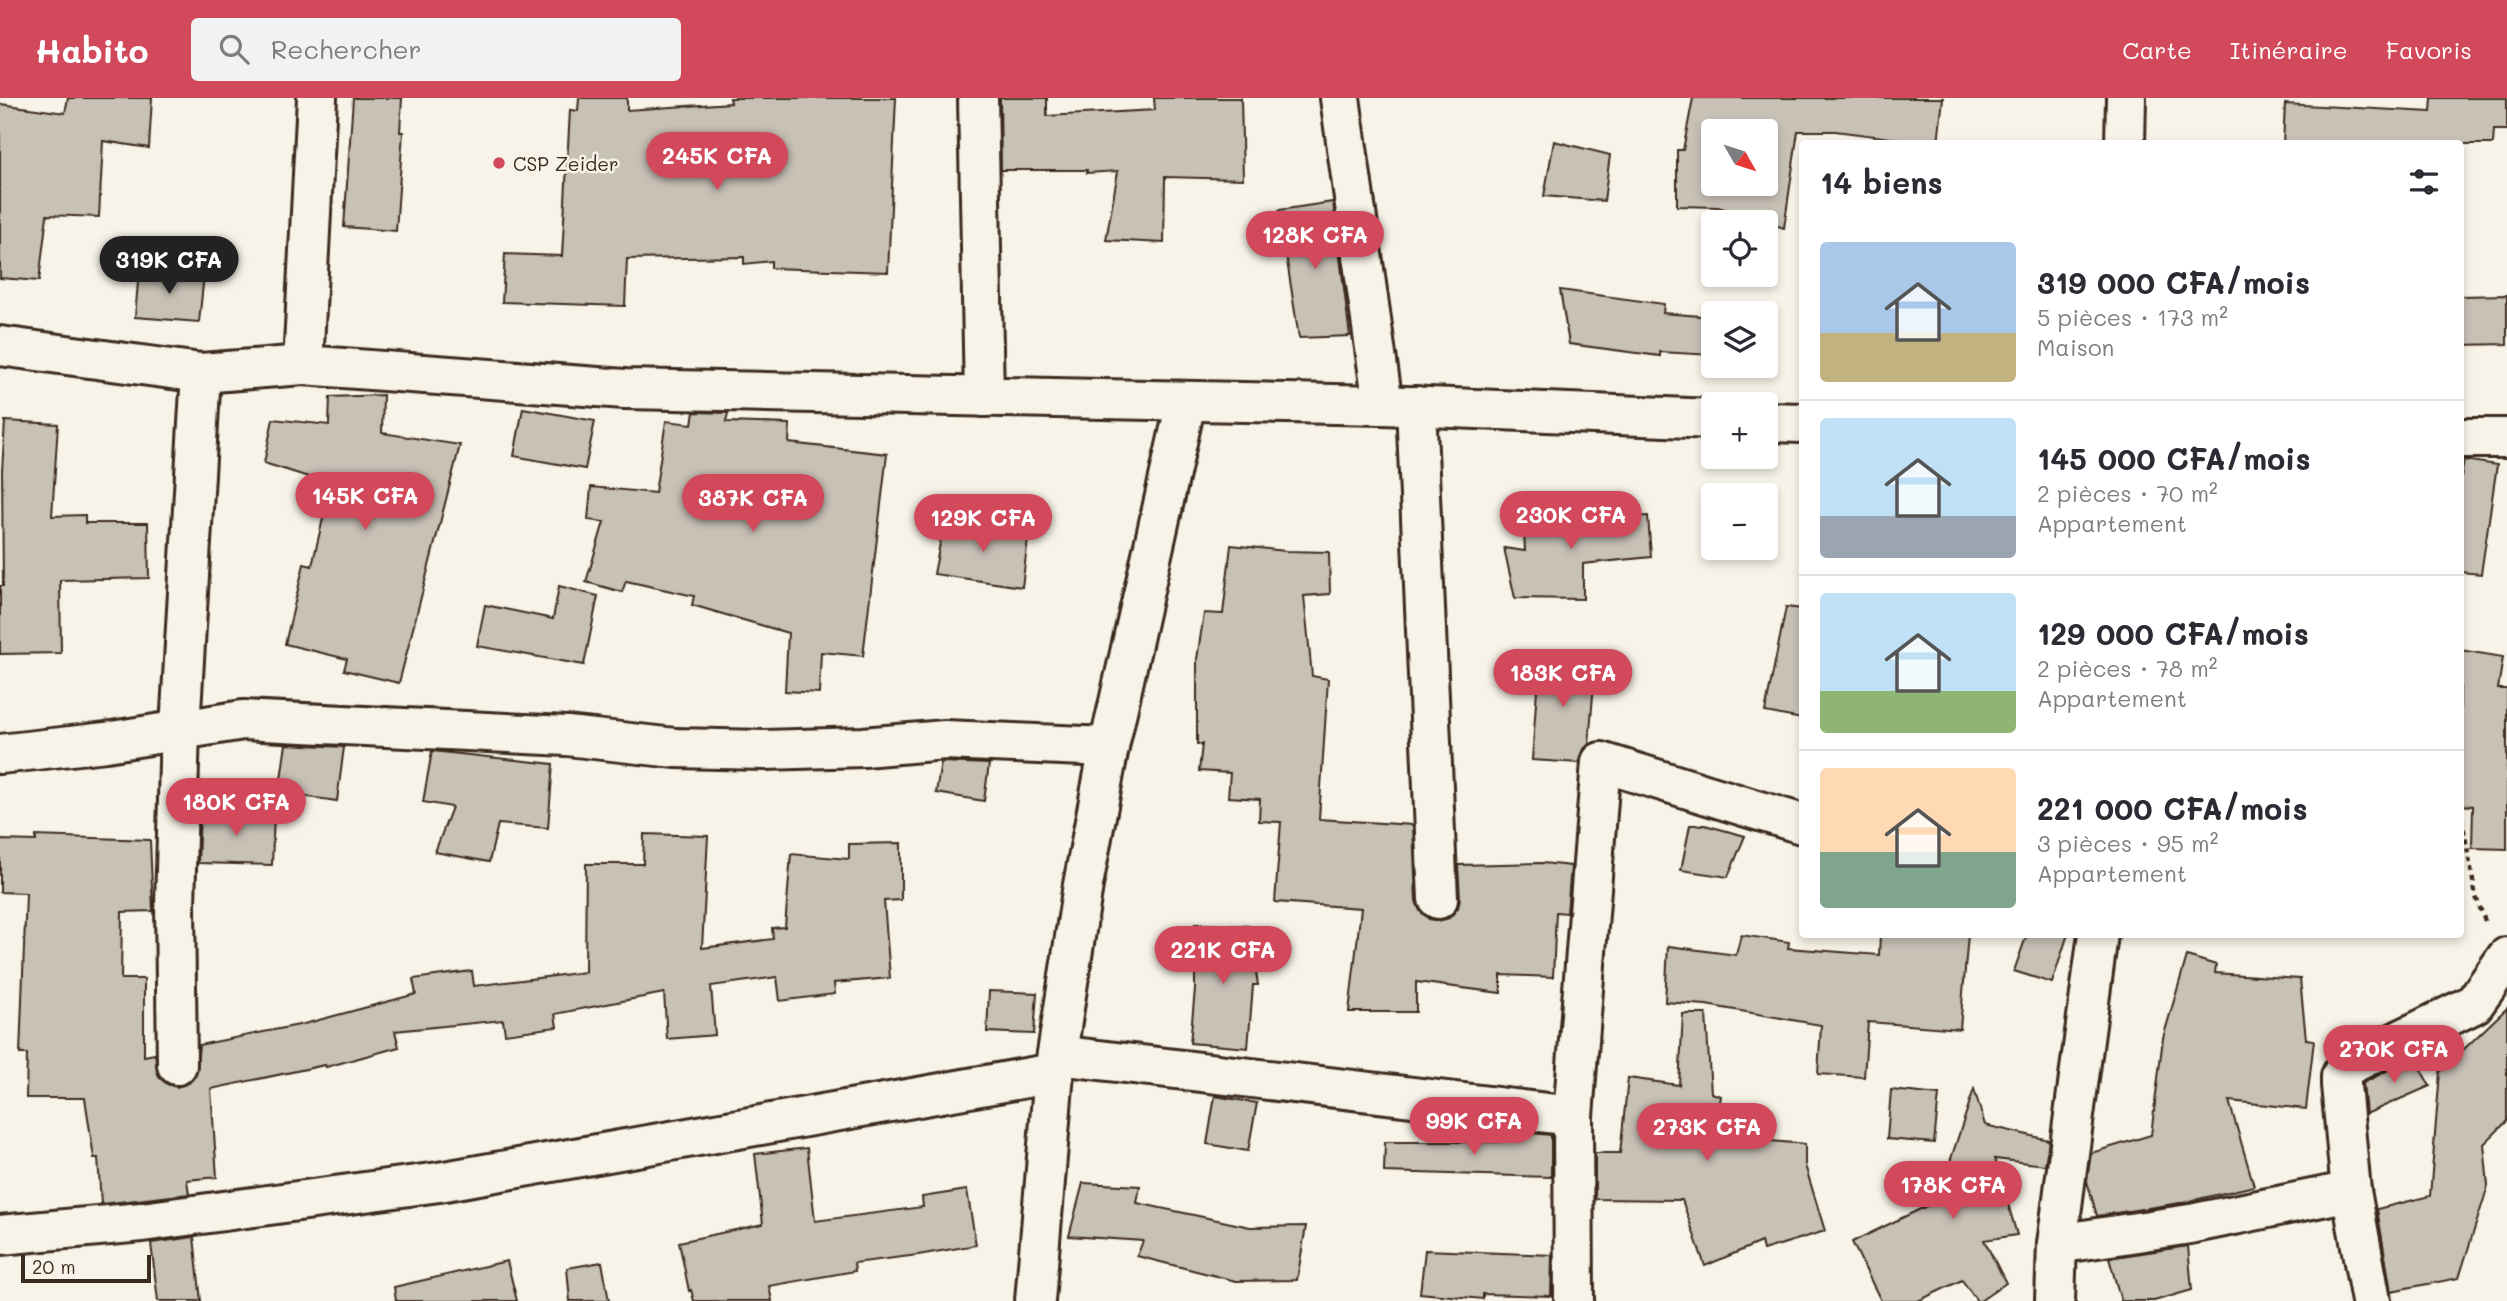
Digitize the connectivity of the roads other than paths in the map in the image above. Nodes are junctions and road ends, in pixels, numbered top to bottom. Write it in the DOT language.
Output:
graph roads {
  1 [pos="317,98"];
  2 [pos="978,98"];
  3 [pos="1340,98"];
  4 [pos="2126,98"];
  5 [pos="2125,140"];
  6 [pos="0,346"];
  7 [pos="303,365"];
  8 [pos="201,373"];
  9 [pos="984,397"];
  10 [pos="1186,401"];
  11 [pos="1400,406"];
  12 [pos="1701,419"];
  13 [pos="1778,422"];
  14 [pos="1799,423"];
  15 [pos="2464,438"];
  16 [pos="2507,438"];
  17 [pos="180,728"];
  18 [pos="1109,747"];
  19 [pos="0,754"];
  20 [pos="1799,823"];
  21 [pos="1438,899"];
  22 [pos="2097,938"];
  23 [pos="2504,960"];
  24 [pos="1055,1064"];
  25 [pos="177,1065"];
  26 [pos="1573,1116"];
  27 [pos="2351,1191"];
  28 [pos="0,1235"];
  29 [pos="2057,1244"];
  30 [pos="1035,1301"];
  31 [pos="1574,1301"];
  32 [pos="2055,1301"];
  33 [pos="2371,1301"];
  1 -- 7 [label="street"];
  2 -- 9 [label="street"];
  3 -- 11 [label="street"];
  4 -- 5 [label="street"];
  6 -- 8 [label="street"];
  7 -- 8 [label="street"];
  7 -- 9 [label="street"];
  8 -- 17 [label="street"];
  9 -- 10 [label="street"];
  10 -- 11 [label="street"];
  10 -- 18 [label="street"];
  11 -- 12 [label="street"];
  11 -- 21 [label="street"];
  13 -- 14 [label="street"];
  15 -- 16 [label="street"];
  17 -- 18 [label="street"];
  17 -- 19 [label="street"];
  17 -- 25 [label="street"];
  18 -- 24 [label="street"];
  20 -- 26 [label="street"];
  22 -- 29 [label="street"];
  23 -- 27 [label="street"];
  24 -- 26 [label="street"];
  24 -- 28 [label="street"];
  24 -- 30 [label="street"];
  26 -- 31 [label="street"];
  27 -- 29 [label="street"];
  27 -- 33 [label="street"];
  29 -- 32 [label="street"];
}
